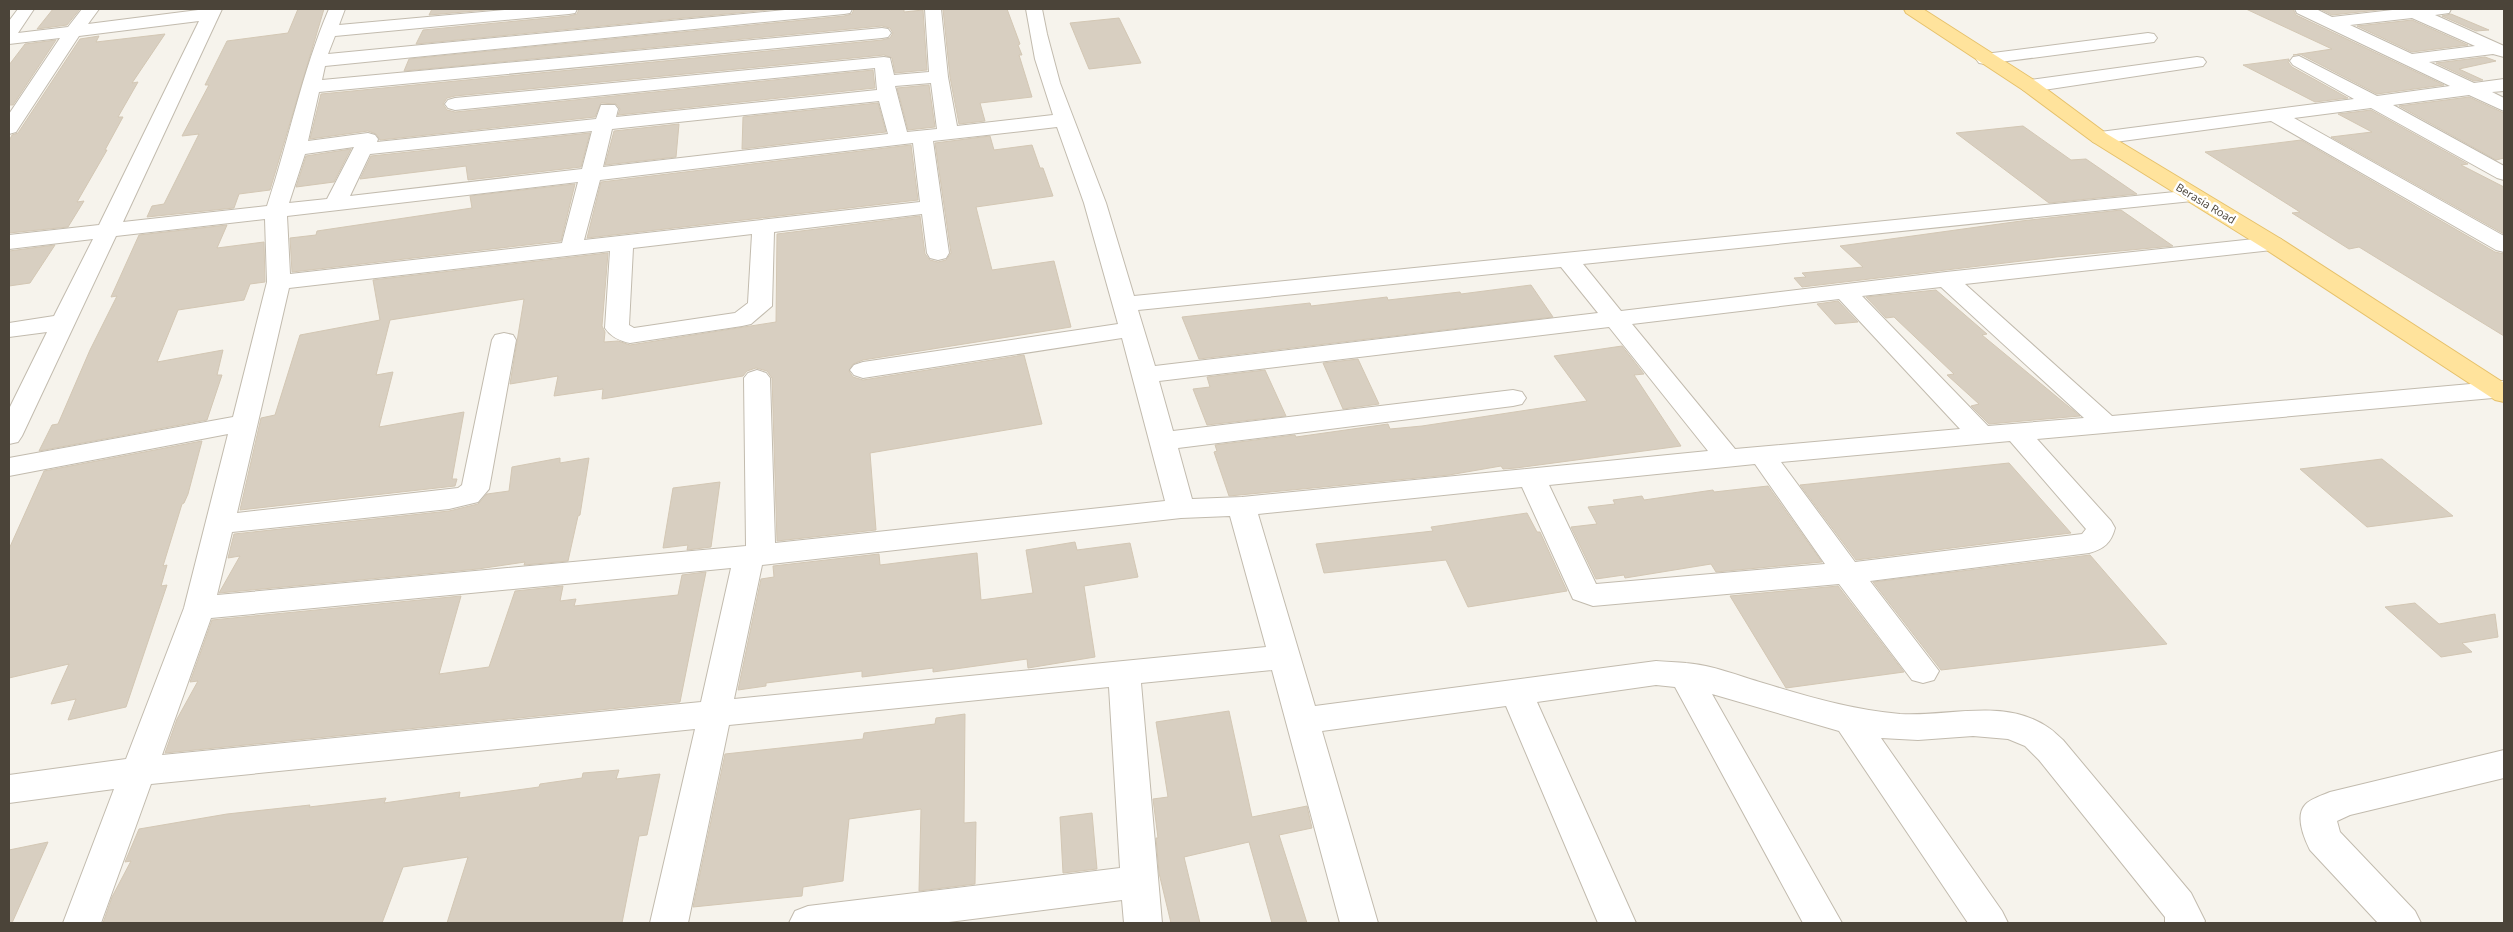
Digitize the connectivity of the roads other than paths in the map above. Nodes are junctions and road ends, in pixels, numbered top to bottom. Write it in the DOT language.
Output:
graph roads {
  1 [pos="26,9"];
  2 [pos="91,9"];
  3 [pos="338,9"];
  4 [pos="569,9"];
  5 [pos="636,9"];
  6 [pos="844,9"];
  7 [pos="933,9"];
  8 [pos="1034,9"];
  9 [pos="1912,9"];
  10 [pos="2303,9"];
  11 [pos="2443,9"];
  12 [pos="2412,10"];
  13 [pos="213,12"];
  14 [pos="492,12"];
  15 [pos="745,14"];
  16 [pos="2330,22"];
  17 [pos="630,30"];
  18 [pos="330,31"];
  19 [pos="73,32"];
  20 [pos="9,33"];
  21 [pos="882,33"];
  22 [pos="2148,38"];
  23 [pos="9,39"];
  24 [pos="479,45"];
  25 [pos="742,46"];
  26 [pos="2502,49"];
  27 [pos="2046,52"];
  28 [pos="622,58"];
  29 [pos="1985,59"];
  30 [pos="2408,60"];
  31 [pos="317,61"];
  32 [pos="2299,61"];
  33 [pos="2197,62"];
  34 [pos="468,72"];
  35 [pos="739,76"];
  36 [pos="939,77"];
  37 [pos="2091,77"];
  38 [pos="2504,85"];
  39 [pos="2030,86"];
  40 [pos="311,87"];
  41 [pos="614,88"];
  42 [pos="886,88"];
  43 [pos="2470,90"];
  44 [pos="2374,102"];
  45 [pos="455,104"];
  46 [pos="2504,105"];
  47 [pos="16,108"];
  48 [pos="736,110"];
  49 [pos="2274,115"];
  50 [pos="1064,120"];
  51 [pos="604,124"];
  52 [pos="9,128"];
  53 [pos="948,133"];
  54 [pos="922,136"];
  55 [pos="2100,138"];
  56 [pos="899,139"];
  57 [pos="440,141"];
  58 [pos="296,149"];
  59 [pos="363,149"];
  60 [pos="2504,174"];
  61 [pos="591,175"];
  62 [pos="2195,196"];
  63 [pos="335,204"];
  64 [pos="931,207"];
  65 [pos="276,211"];
  66 [pos="763,226"];
  67 [pos="106,230"];
  68 [pos="9,242"];
  69 [pos="622,243"];
  70 [pos="2273,244"];
  71 [pos="2504,245"];
  72 [pos="571,248"];
  73 [pos="938,253"];
  74 [pos="1568,260"];
  75 [pos="1946,279"];
  76 [pos="279,282"];
  77 [pos="1845,292"];
  78 [pos="1123,304"];
  79 [pos="1615,318"];
  80 [pos="65,322"];
  81 [pos="1130,329"];
  82 [pos="9,330"];
  83 [pos="504,340"];
  84 [pos="863,370"];
  85 [pos="1144,375"];
  86 [pos="756,378"];
  87 [pos="2502,391"];
  88 [pos="1512,398"];
  89 [pos="245,422"];
  90 [pos="2107,425"];
  91 [pos="2017,433"];
  92 [pos="9,436"];
  93 [pos="1982,436"];
  94 [pos="1163,441"];
  95 [pos="1762,455"];
  96 [pos="1728,458"];
  97 [pos="9,467"];
  98 [pos="1531,477"];
  99 [pos="1242,506"];
  100 [pos="1181,509"];
  101 [pos="220,524"];
  102 [pos="755,555"];
  103 [pos="1847,573"];
  104 [pos="199,608"];
  105 [pos="1283,657"];
  106 [pos="1923,671"];
  107 [pos="1124,673"];
  108 [pos="1685,675"];
  109 [pos="1516,692"];
  110 [pos="714,713"];
  111 [pos="1301,721"];
  112 [pos="1850,721"];
  113 [pos="2504,764"];
  114 [pos="140,771"];
  115 [pos="9,789"];
  116 [pos="1139,882"];
  117 [pos="898,918"];
  118 [pos="82,923"];
  119 [pos="669,923"];
  120 [pos="808,923"];
  121 [pos="1143,923"];
  122 [pos="1359,923"];
  123 [pos="1616,923"];
  124 [pos="1822,923"];
  125 [pos="1989,923"];
  126 [pos="2184,923"];
  127 [pos="2402,923"];
  1 -- 20 [label="street"];
  2 -- 19 [label="street"];
  3 -- 18 [label="street"];
  4 -- 14 [label="street"];
  5 -- 17 [label="street"];
  6 -- 15 [label="street"];
  7 -- 36 [label="street"];
  8 -- 50 [label="street"];
  9 -- 29 [label="main road, Berasia Road"];
  10 -- 16 [label="street"];
  11 -- 12 [label="street"];
  12 -- 16 [label="street"];
  12 -- 26 [label="street"];
  13 -- 19 [label="street"];
  13 -- 67 [label="street"];
  14 -- 18 [label="street"];
  14 -- 24 [label="street"];
  15 -- 17 [label="street"];
  15 -- 25 [label="street"];
  16 -- 30 [label="street"];
  17 -- 24 [label="street"];
  17 -- 28 [label="street"];
  18 -- 31 [label="street"];
  19 -- 23 [label="street"];
  19 -- 47 [label="street"];
  21 -- 25 [label="street"];
  22 -- 27 [label="street"];
  24 -- 31 [label="street"];
  24 -- 34 [label="street"];
  25 -- 28 [label="street"];
  25 -- 35 [label="street"];
  26 -- 30 [label="street"];
  27 -- 29 [label="street"];
  27 -- 37 [label="street"];
  28 -- 34 [label="street"];
  28 -- 41 [label="street"];
  29 -- 39 [label="main road, Berasia Road"];
  30 -- 43 [label="street"];
  31 -- 40 [label="street"];
  32 -- 44 [label="street"];
  33 -- 37 [label="street"];
  34 -- 40 [label="street"];
  34 -- 45 [label="street"];
  35 -- 41 [label="street"];
  35 -- 42 [label="street"];
  35 -- 48 [label="street"];
  36 -- 42 [label="street"];
  36 -- 53 [label="street"];
  37 -- 39 [label="street"];
  38 -- 43 [label="street"];
  39 -- 55 [label="main road, Berasia Road"];
  40 -- 58 [label="street"];
  41 -- 45 [label="street"];
  41 -- 51 [label="street"];
  42 -- 48 [label="street"];
  42 -- 56 [label="street"];
  43 -- 44 [label="street"];
  43 -- 46 [label="street"];
  44 -- 49 [label="street"];
  44 -- 60 [label="street"];
  45 -- 57 [label="street"];
  47 -- 52 [label="street"];
  48 -- 51 [label="street"];
  49 -- 55 [label="street"];
  49 -- 71 [label="street"];
  50 -- 53 [label="street"];
  50 -- 78 [label="street"];
  51 -- 57 [label="street"];
  51 -- 61 [label="street"];
  53 -- 54 [label="street"];
  54 -- 56 [label="street"];
  54 -- 64 [label="street"];
  55 -- 62 [label="main road, Berasia Road"];
  56 -- 61 [label="street"];
  57 -- 59 [label="street"];
  58 -- 59 [label="street"];
  58 -- 65 [label="street"];
  59 -- 63 [label="street"];
  61 -- 63 [label="street"];
  61 -- 72 [label="street"];
  62 -- 70 [label="main road, Berasia Road"];
  62 -- 74 [label="street"];
  63 -- 65 [label="street"];
  64 -- 66 [label="street"];
  64 -- 73 [label="street"];
  65 -- 67 [label="street"];
  65 -- 76 [label="street"];
  66 -- 69 [label="street"];
  66 -- 69 [label="street"];
  67 -- 68 [label="street"];
  67 -- 80 [label="street"];
  69 -- 72 [label="street"];
  70 -- 75 [label="street"];
  70 -- 87 [label="main road, Berasia Road"];
  72 -- 76 [label="street"];
  74 -- 78 [label="street"];
  74 -- 79 [label="street"];
  75 -- 77 [label="street"];
  75 -- 90 [label="street"];
  76 -- 89 [label="street"];
  77 -- 79 [label="street"];
  77 -- 93 [label="street"];
  78 -- 81 [label="street"];
  79 -- 85 [label="street"];
  79 -- 96 [label="street"];
  80 -- 82 [label="street"];
  80 -- 92 [label="street"];
  81 -- 84 [label="street"];
  81 -- 85 [label="street"];
  83 -- 101 [label="street"];
  85 -- 94 [label="street"];
  86 -- 102 [label="street"];
  87 -- 90 [label="street"];
  88 -- 94 [label="street"];
  89 -- 97 [label="street"];
  89 -- 101 [label="street"];
  90 -- 91 [label="street"];
  91 -- 93 [label="street"];
  91 -- 103 [label="street"];
  93 -- 95 [label="street"];
  94 -- 100 [label="street"];
  95 -- 96 [label="street"];
  95 -- 103 [label="street"];
  96 -- 98 [label="street"];
  98 -- 99 [label="street"];
  98 -- 103 [label="street"];
  99 -- 100 [label="street"];
  99 -- 105 [label="street"];
  100 -- 102 [label="street"];
  101 -- 104 [label="street"];
  102 -- 104 [label="street"];
  102 -- 110 [label="street"];
  103 -- 106 [label="street"];
  104 -- 114 [label="street"];
  105 -- 107 [label="street"];
  105 -- 111 [label="street"];
  107 -- 110 [label="street"];
  107 -- 116 [label="street"];
  108 -- 109 [label="street"];
  108 -- 112 [label="street"];
  108 -- 124 [label="street"];
  109 -- 111 [label="street"];
  109 -- 123 [label="street"];
  110 -- 114 [label="street"];
  110 -- 119 [label="street"];
  111 -- 122 [label="street"];
  112 -- 125 [label="street"];
  112 -- 126 [label="street"];
  113 -- 127 [label="street"];
  114 -- 115 [label="street"];
  114 -- 118 [label="street"];
  116 -- 117 [label="street"];
  116 -- 121 [label="street"];
  117 -- 120 [label="street"];
}
